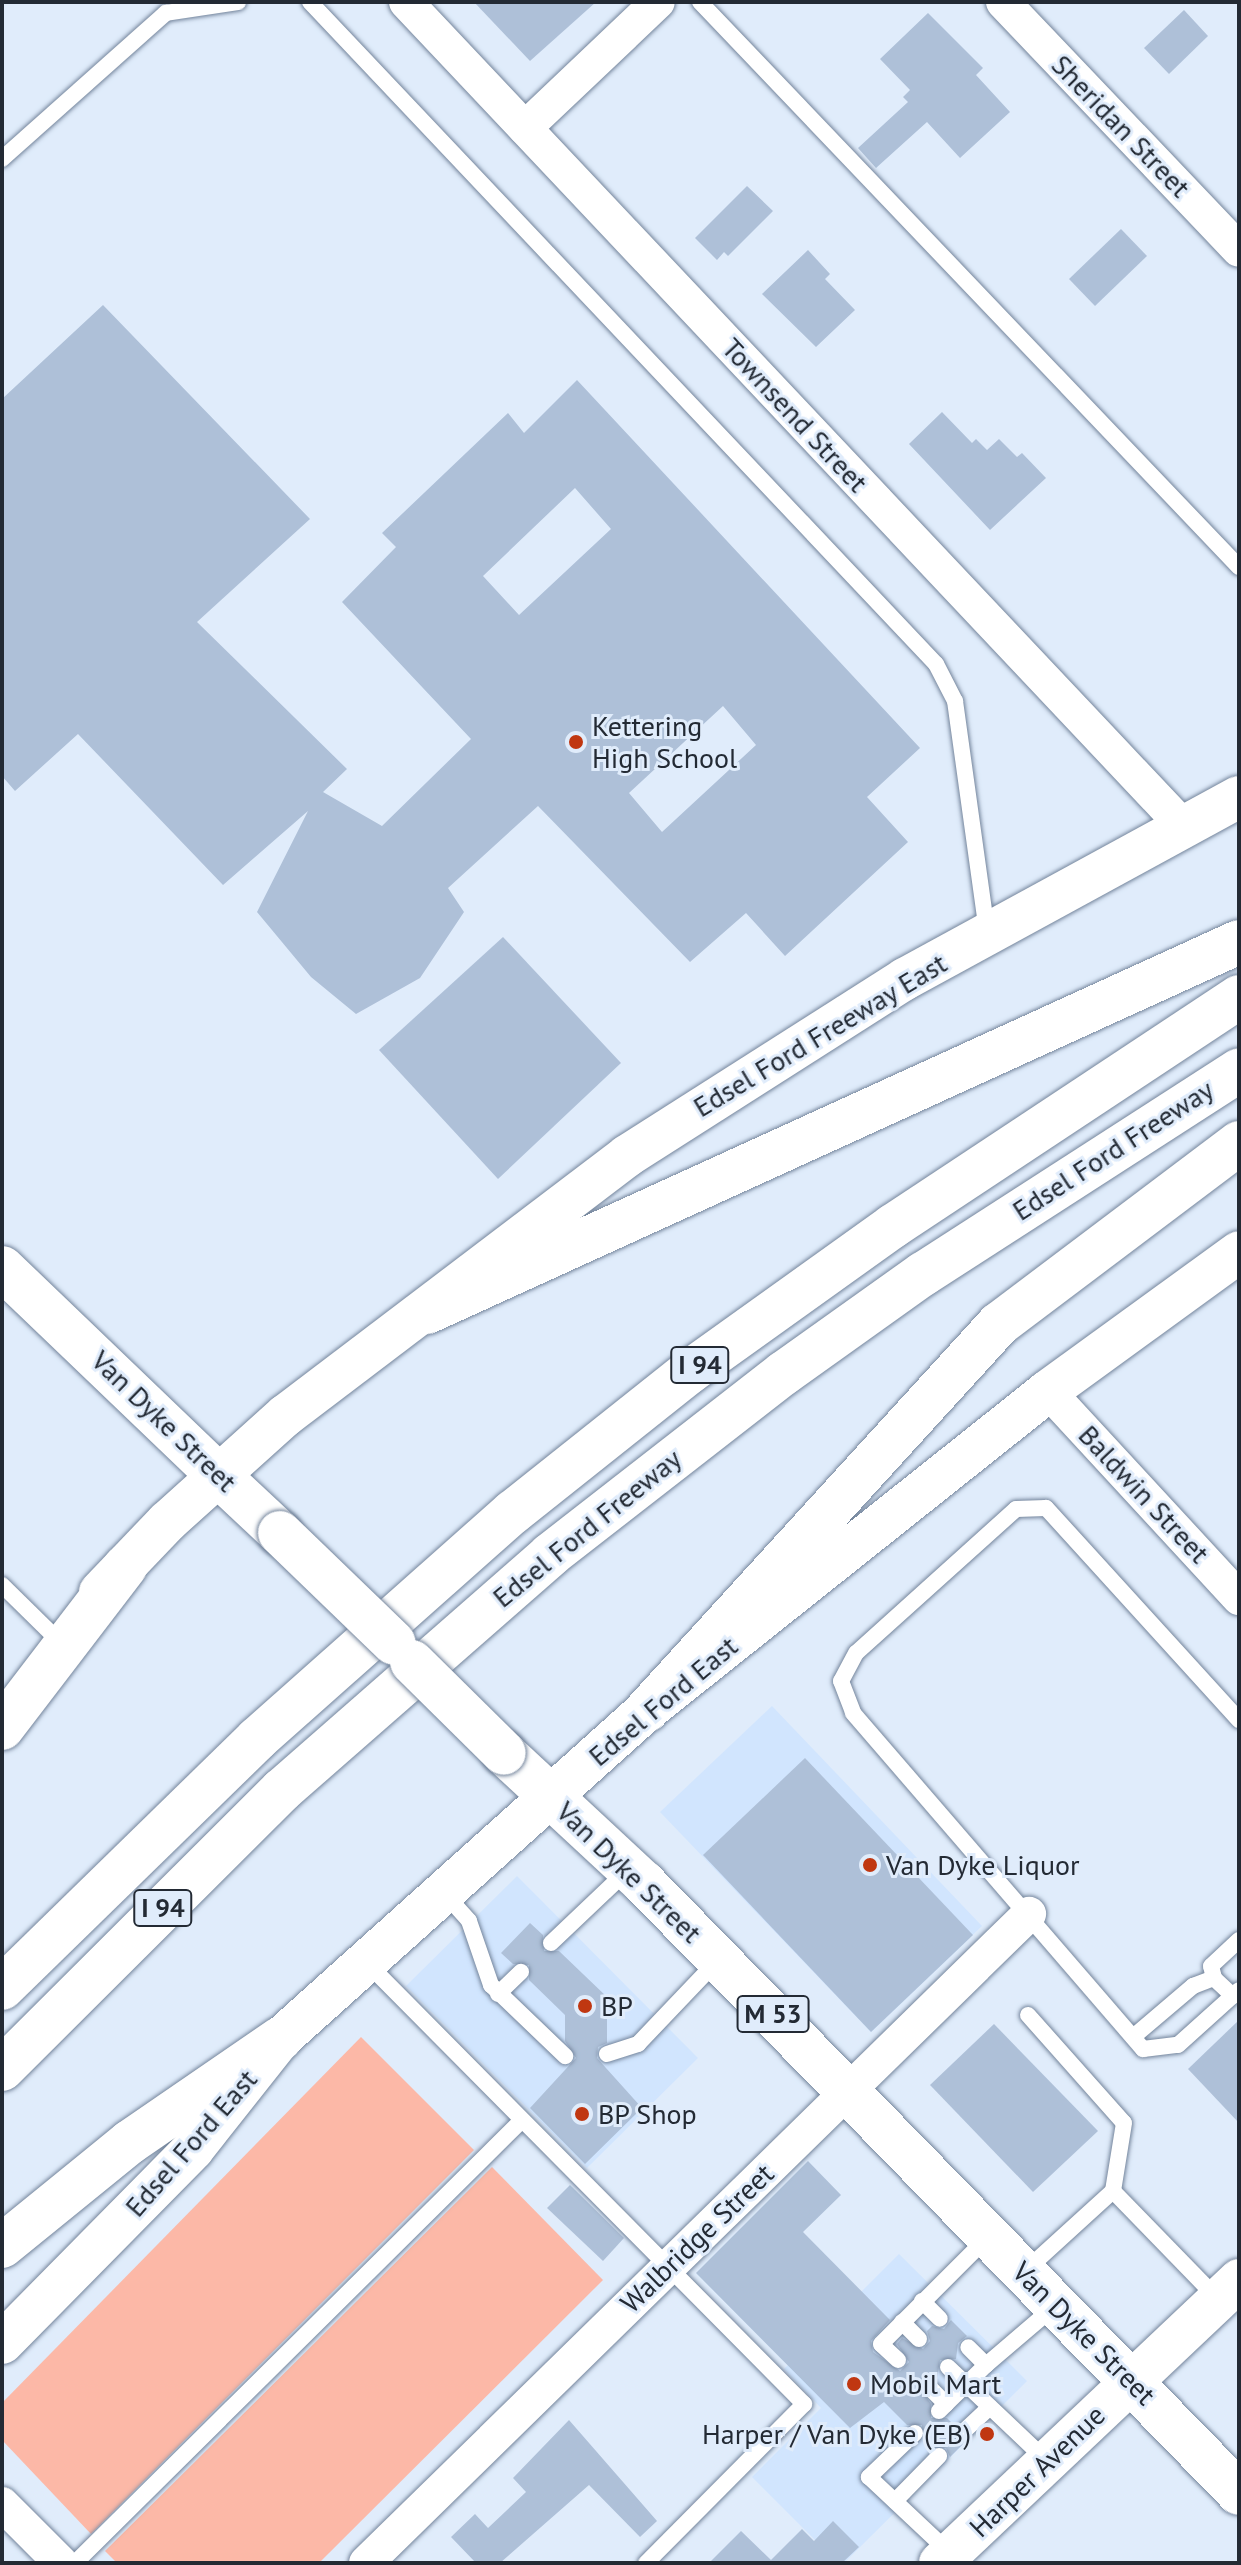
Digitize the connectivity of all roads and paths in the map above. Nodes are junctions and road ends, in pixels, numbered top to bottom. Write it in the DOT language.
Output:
graph roads {
  1 [pos="238,2"];
  2 [pos="310,2"];
  3 [pos="406,2"];
  4 [pos="658,2"];
  5 [pos="700,2"];
  6 [pos="1003,2"];
  7 [pos="525,128"];
  8 [pos="2,159"];
  9 [pos="1239,250"];
  10 [pos="1239,567"];
  11 [pos="1239,797"];
  12 [pos="1185,828"];
  13 [pos="987,935"];
  14 [pos="1239,942"];
  15 [pos="1239,997"];
  16 [pos="1239,1070"];
  17 [pos="1239,1143"];
  18 [pos="1239,1252"];
  19 [pos="2,1268"];
  20 [pos="427,1312"];
  21 [pos="1048,1391"];
  22 [pos="218,1475"];
  23 [pos="125,1567"];
  24 [pos="2,1585"];
  25 [pos="1239,1598"];
  26 [pos="56,1638"];
  27 [pos="2,1692"];
  28 [pos="647,1710"];
  29 [pos="1239,1720"];
  30 [pos="2,1728"];
  31 [pos="551,1797"];
  32 [pos="629,1868"];
  33 [pos="444,1893"];
  34 [pos="1029,1914"];
  35 [pos="1239,1940"];
  36 [pos="551,1943"];
  37 [pos="719,1959"];
  38 [pos="366,1962"];
  39 [pos="521,1972"];
  40 [pos="1214,1978"];
  41 [pos="2,1988"];
  42 [pos="1236,1993"];
  43 [pos="498,1994"];
  44 [pos="1028,2015"];
  45 [pos="1133,2037"];
  46 [pos="280,2039"];
  47 [pos="607,2054"];
  48 [pos="565,2056"];
  49 [pos="2,2069"];
  50 [pos="848,2091"];
  51 [pos="522,2120"];
  52 [pos="1113,2191"];
  53 [pos="989,2237"];
  54 [pos="2,2246"];
  55 [pos="666,2268"];
  56 [pos="1024,2272"];
  57 [pos="1229,2289"];
  58 [pos="922,2301"];
  59 [pos="1057,2304"];
  60 [pos="940,2319"];
  61 [pos="902,2322"];
  62 [pos="919,2339"];
  63 [pos="2,2343"];
  64 [pos="968,2347"];
  65 [pos="898,2360"];
  66 [pos="986,2365"];
  67 [pos="948,2367"];
  68 [pos="1132,2380"];
  69 [pos="966,2384"];
  70 [pos="929,2387"];
  71 [pos="990,2407"];
  72 [pos="915,2433"];
  73 [pos="962,2433"];
  74 [pos="939,2456"];
  75 [pos="1047,2461"];
  76 [pos="1239,2493"];
  77 [pos="895,2501"];
  78 [pos="2,2504"];
  79 [pos="946,2558"];
  80 [pos="61,2563"];
  81 [pos="75,2563"];
  82 [pos="366,2563"];
  83 [pos="646,2563"];
  1 -- 8 [label="lane"];
  2 -- 13 [label="lane"];
  3 -- 7 [label="street, Townsend Street"];
  4 -- 7 [label="street"];
  5 -- 10 [label="lane"];
  6 -- 9 [label="street, Sheridan Street"];
  7 -- 12 [label="street, Townsend Street"];
  11 -- 12 [label="street, Edsel Ford Freeway East"];
  12 -- 13 [label="street, Edsel Ford Freeway East"];
  13 -- 20 [label="street, Edsel Ford Freeway East"];
  14 -- 20 [label="main road"];
  15 -- 41 [label="main road, Edsel Ford Freeway / I 94"];
  16 -- 49 [label="main road, Edsel Ford Freeway / I 94"];
  17 -- 28 [label="main road"];
  18 -- 21 [label="street, Edsel Ford East"];
  19 -- 22 [label="main road, Van Dyke Street / M 53"];
  20 -- 22 [label="street, Edsel Ford Freeway East"];
  21 -- 25 [label="street, Baldwin Street"];
  21 -- 28 [label="street, Edsel Ford East"];
  22 -- 23 [label="street, Edsel Ford Freeway East"];
  22 -- 31 [label="main road, Van Dyke Street / M 53, bridge"];
  23 -- 26 [label="street"];
  23 -- 30 [label="main road"];
  24 -- 26 [label="lane"];
  26 -- 27 [label="street"];
  28 -- 31 [label="street, Edsel Ford East"];
  29 -- 34 [label="lane"];
  31 -- 32 [label="main road, Van Dyke Street / M 53"];
  31 -- 33 [label="street, Edsel Ford East"];
  32 -- 36 [label="lane"];
  32 -- 37 [label="main road, Van Dyke Street / M 53"];
  33 -- 38 [label="street, Edsel Ford East"];
  33 -- 43 [label="lane"];
  34 -- 45 [label="lane"];
  34 -- 50 [label="street, Walbridge Street"];
  35 -- 40 [label="lane"];
  37 -- 47 [label="lane"];
  37 -- 50 [label="main road, Van Dyke Street / M 53"];
  38 -- 46 [label="street, Edsel Ford East"];
  38 -- 51 [label="lane"];
  39 -- 43 [label="lane"];
  40 -- 42 [label="lane"];
  40 -- 45 [label="lane"];
  42 -- 45 [label="lane"];
  43 -- 48 [label="lane"];
  44 -- 52 [label="lane"];
  46 -- 54 [label="main road"];
  46 -- 63 [label="street, Edsel Ford East"];
  50 -- 53 [label="main road, Van Dyke Street / M 53"];
  50 -- 55 [label="street, Walbridge Street"];
  51 -- 55 [label="lane"];
  51 -- 81 [label="lane"];
  52 -- 56 [label="lane"];
  52 -- 57 [label="lane"];
  53 -- 56 [label="main road, Van Dyke Street / M 53"];
  53 -- 58 [label="lane"];
  55 -- 82 [label="street, Walbridge Street"];
  55 -- 83 [label="lane"];
  56 -- 59 [label="main road, Van Dyke Street / M 53"];
  57 -- 68 [label="street, Harper Avenue"];
  58 -- 60 [label="lane"];
  58 -- 61 [label="lane"];
  59 -- 66 [label="lane"];
  59 -- 68 [label="main road, Van Dyke Street / M 53"];
  61 -- 62 [label="lane"];
  61 -- 65 [label="lane"];
  64 -- 66 [label="lane"];
  66 -- 69 [label="lane"];
  67 -- 69 [label="lane"];
  68 -- 75 [label="street, Harper Avenue"];
  68 -- 76 [label="main road, Van Dyke Street / M 53"];
  69 -- 70 [label="lane"];
  69 -- 71 [label="lane"];
  71 -- 73 [label="lane"];
  71 -- 75 [label="lane"];
  72 -- 77 [label="lane"];
  74 -- 77 [label="lane"];
  75 -- 79 [label="street, Harper Avenue"];
  77 -- 79 [label="lane"];
  78 -- 80 [label="street"];
}
